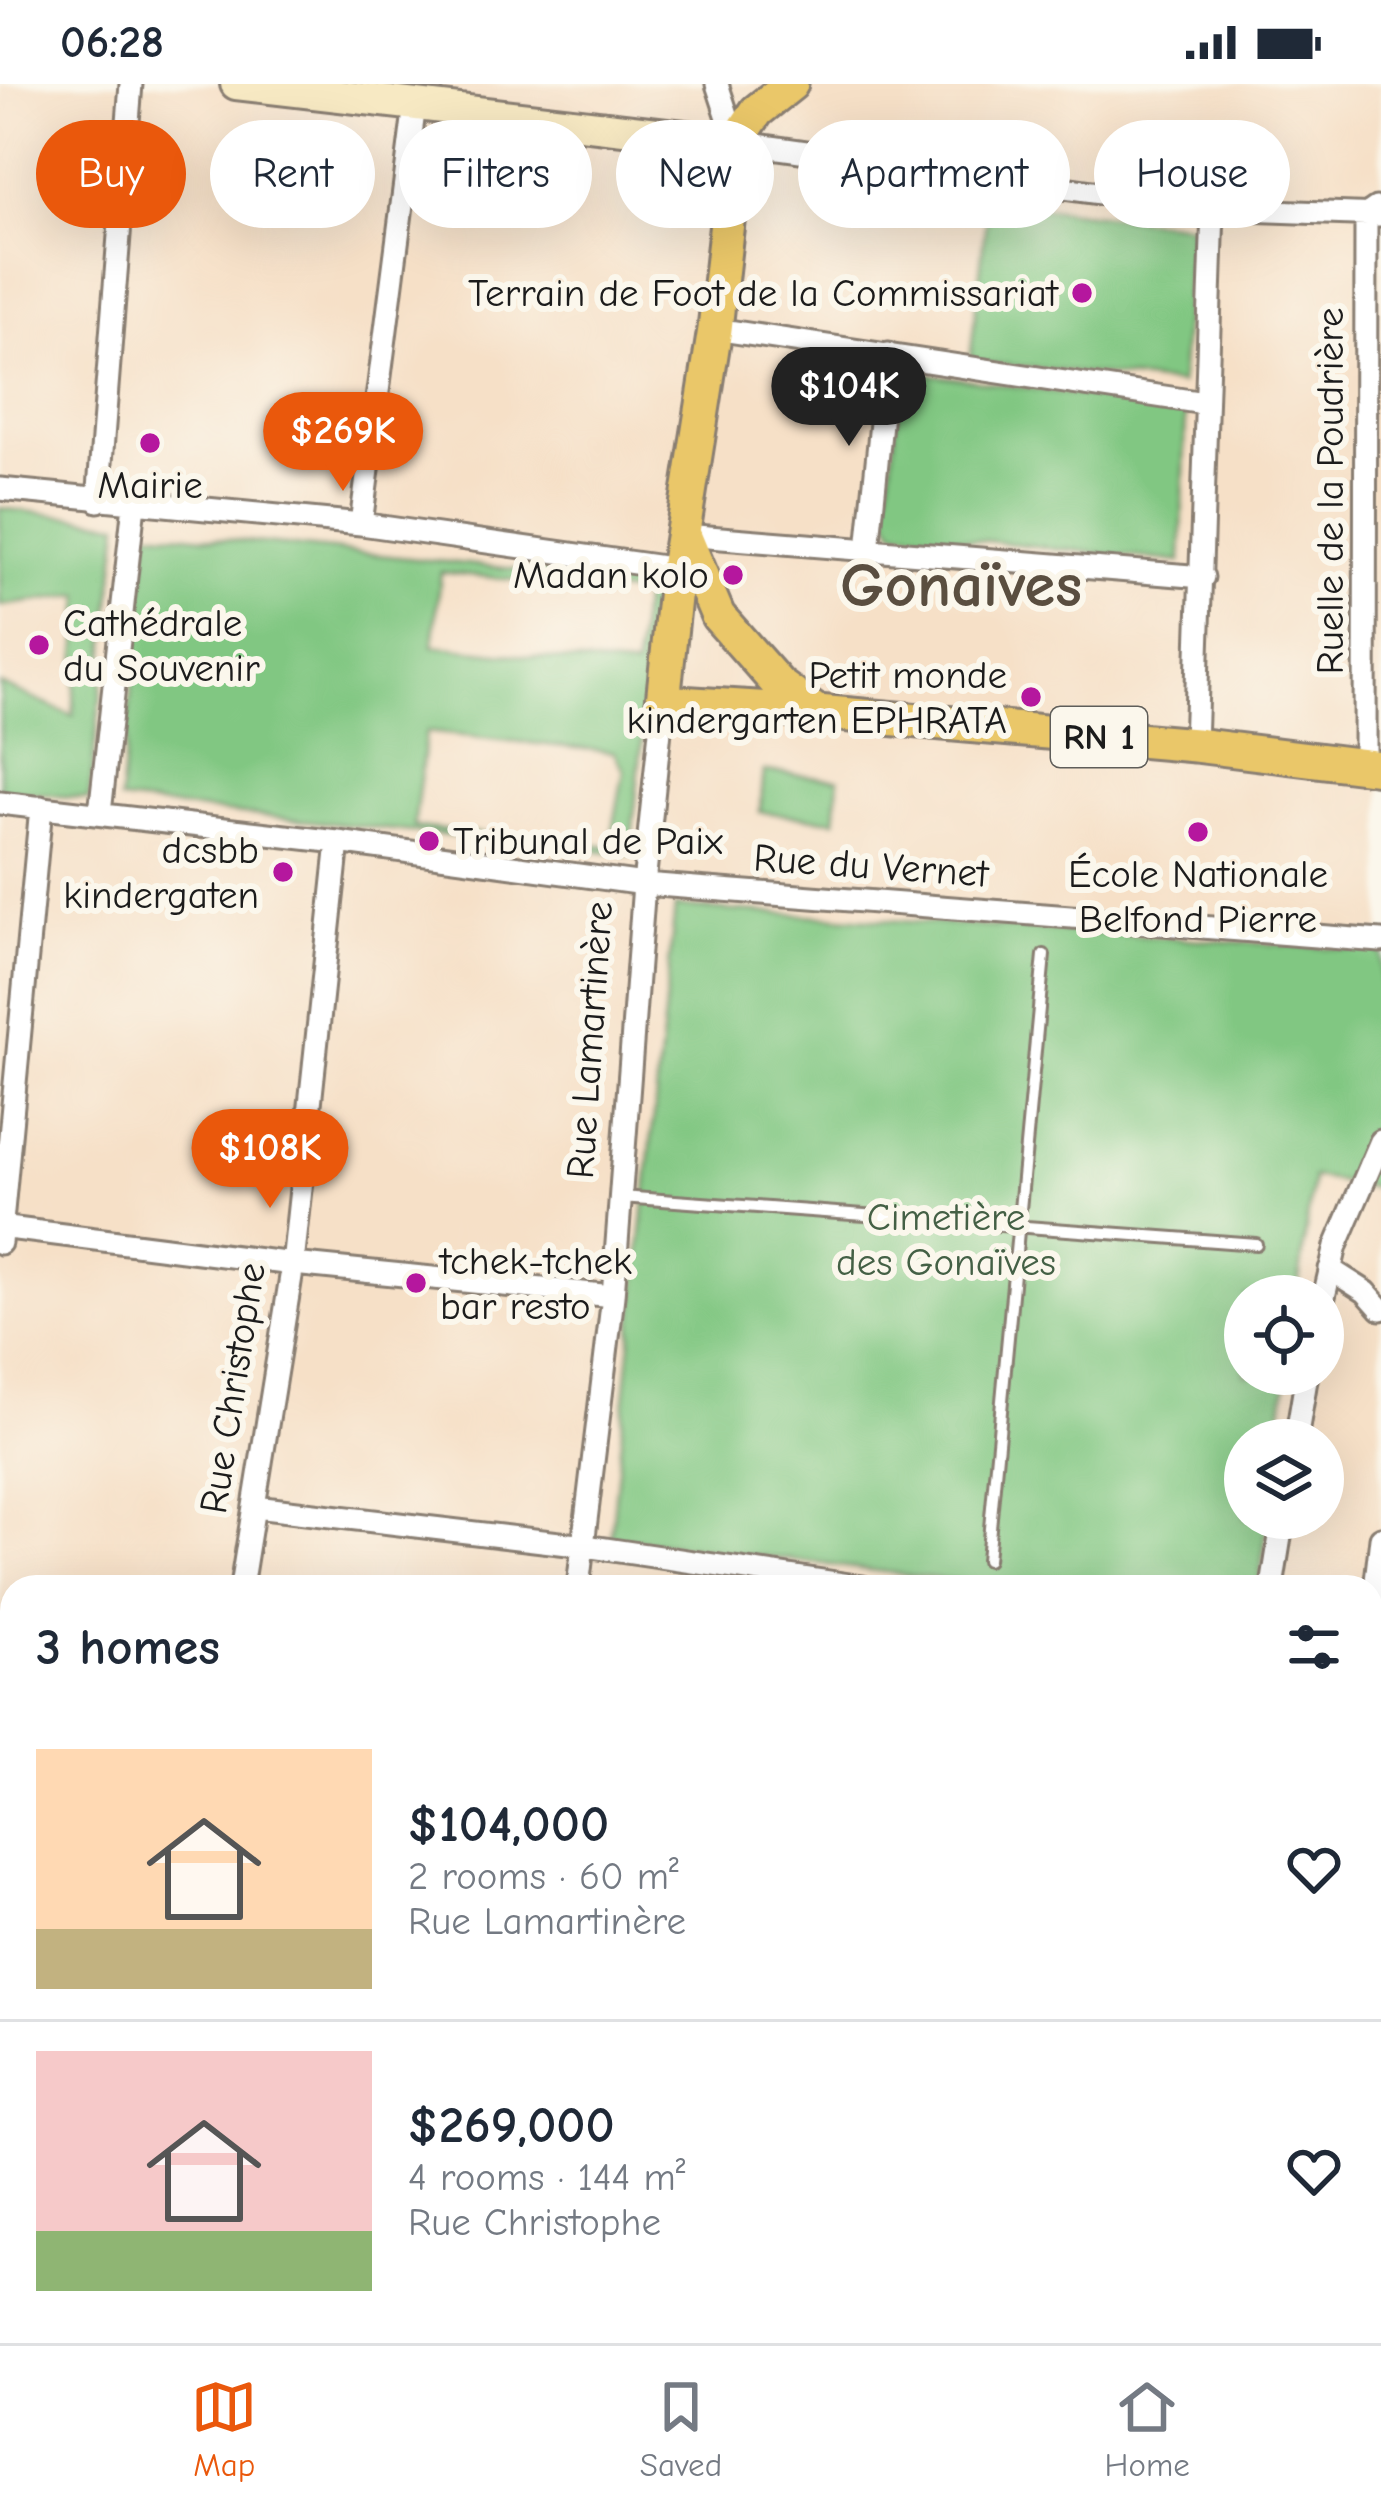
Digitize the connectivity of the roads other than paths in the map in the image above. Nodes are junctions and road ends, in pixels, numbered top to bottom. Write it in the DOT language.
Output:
graph roads {
  1 [pos="131,84"];
  2 [pos="236,84"];
  3 [pos="717,84"];
  4 [pos="791,84"];
  5 [pos="416,94"];
  6 [pos="729,120"];
  7 [pos="751,120"];
  8 [pos="616,124"];
  9 [pos="774,147"];
  10 [pos="1094,192"];
  11 [pos="1290,210"];
  12 [pos="1376,211"];
  13 [pos="726,228"];
  14 [pos="1212,228"];
  15 [pos="715,329"];
  16 [pos="888,354"];
  17 [pos="1204,403"];
  18 [pos="0,489"];
  19 [pos="98,501"];
  20 [pos="134,505"];
  21 [pos="361,524"];
  22 [pos="684,535"];
  23 [pos="868,550"];
  24 [pos="677,569"];
  25 [pos="1202,578"];
  26 [pos="663,702"];
  27 [pos="817,712"];
  28 [pos="1195,745"];
  29 [pos="1373,768"];
  30 [pos="0,802"];
  31 [pos="41,807"];
  32 [pos="100,813"];
  33 [pos="338,842"];
  34 [pos="644,884"];
  35 [pos="1381,941"];
  36 [pos="1044,955"];
  37 [pos="1381,1141"];
  38 [pos="621,1197"];
  39 [pos="1017,1226"];
  40 [pos="1,1227"];
  41 [pos="0,1243"];
  42 [pos="1256,1244"];
  43 [pos="292,1264"];
  44 [pos="1330,1269"];
  45 [pos="1329,1275"];
  46 [pos="613,1296"];
  47 [pos="1380,1305"];
  48 [pos="255,1508"];
  49 [pos="1381,1538"];
  50 [pos="1280,1539"];
  51 [pos="585,1546"];
  52 [pos="987,1560"];
  53 [pos="243,1575"];
  54 [pos="580,1575"];
  55 [pos="782,1575"];
  56 [pos="1274,1575"];
  57 [pos="1377,1575"];
  1 -- 19 [label="street"];
  2 -- 5 [label="street"];
  3 -- 6 [label="street"];
  4 -- 7 [label="main road"];
  5 -- 8 [label="street"];
  5 -- 21 [label="street"];
  9 -- 10 [label="street"];
  11 -- 12 [label="street"];
  12 -- 29 [label="street, Ruelle de la Poudrière"];
  13 -- 15 [label="main road, Rue Lamartinère"];
  14 -- 17 [label="street"];
  15 -- 16 [label="street"];
  15 -- 22 [label="main road, Rue Lamartinère"];
  16 -- 17 [label="street"];
  16 -- 23 [label="street"];
  17 -- 25 [label="street"];
  18 -- 19 [label="street"];
  19 -- 20 [label="street"];
  20 -- 21 [label="street"];
  20 -- 32 [label="street"];
  21 -- 24 [label="street"];
  22 -- 23 [label="street"];
  22 -- 24 [label="main road, Rue Lamartinère"];
  22 -- 27 [label="main road"];
  23 -- 25 [label="street"];
  24 -- 26 [label="main road, Rue Lamartinère"];
  25 -- 28 [label="street"];
  26 -- 27 [label="main road, RN 1"];
  26 -- 34 [label="street, Rue Lamartinère"];
  27 -- 28 [label="main road, RN 1"];
  28 -- 29 [label="main road, RN 1"];
  30 -- 31 [label="street, Rue du Vernet"];
  31 -- 32 [label="street, Rue du Vernet"];
  31 -- 40 [label="street"];
  32 -- 33 [label="street, Rue du Vernet"];
  33 -- 34 [label="street, Rue du Vernet"];
  33 -- 43 [label="street, Rue Christophe"];
  34 -- 35 [label="street, Rue du Vernet"];
  34 -- 38 [label="street, Rue Lamartinère"];
  36 -- 39 [label="lane"];
  37 -- 44 [label="street"];
  38 -- 39 [label="lane"];
  38 -- 46 [label="street, Rue Lamartinère"];
  39 -- 42 [label="lane"];
  39 -- 52 [label="lane"];
  40 -- 41 [label="street"];
  40 -- 43 [label="street"];
  43 -- 46 [label="street"];
  43 -- 48 [label="street, Rue Christophe"];
  44 -- 45 [label="street"];
  44 -- 47 [label="street"];
  46 -- 51 [label="street, Rue Lamartinère"];
  48 -- 51 [label="street"];
  48 -- 53 [label="street, Rue Christophe"];
  49 -- 57 [label="street"];
  50 -- 56 [label="street"];
  51 -- 54 [label="street, Rue Lamartinère"];
  51 -- 55 [label="street"];
}
